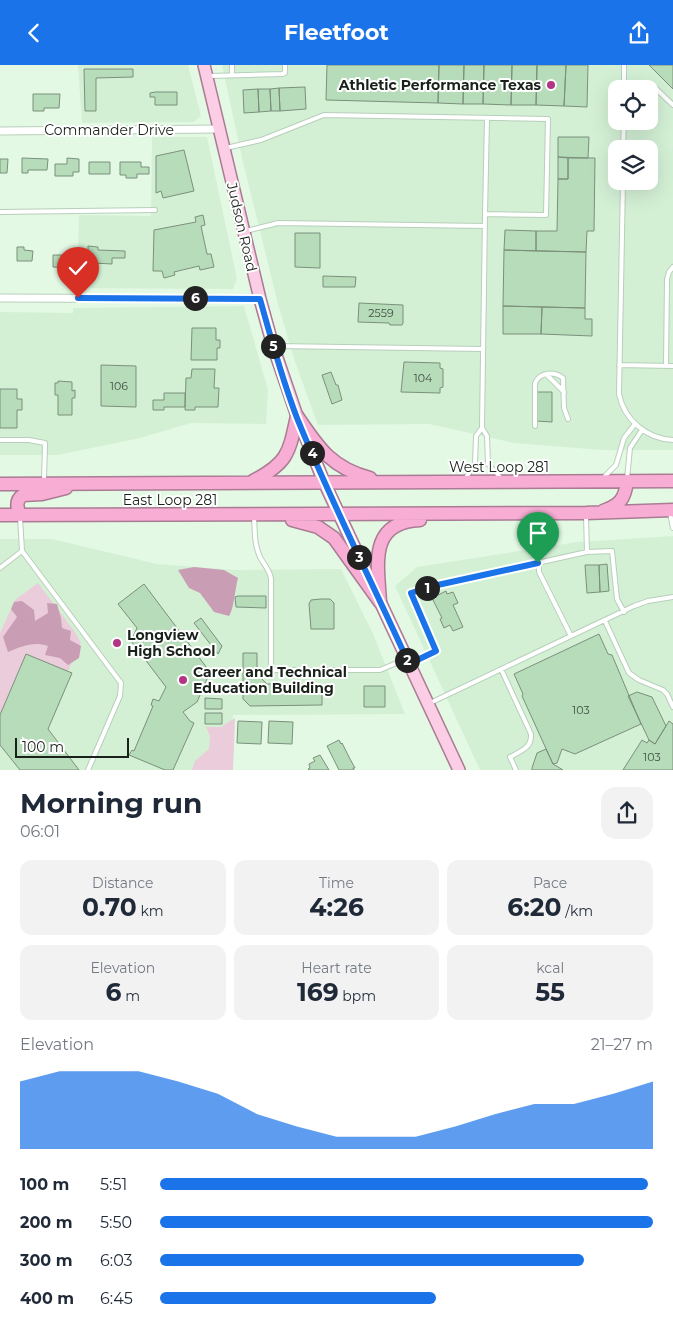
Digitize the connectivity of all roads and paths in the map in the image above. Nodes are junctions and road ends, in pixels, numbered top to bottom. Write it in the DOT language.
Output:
graph roads {
  1 [pos="232,65"];
  2 [pos="285,65"];
  3 [pos="624,65"];
  4 [pos="205,71"];
  5 [pos="232,75"];
  6 [pos="624,80"];
  7 [pos="658,91"];
  8 [pos="673,105"];
  9 [pos="487,118"];
  10 [pos="219,129"];
  11 [pos="0,131"];
  12 [pos="223,148"];
  13 [pos="622,190"];
  14 [pos="155,210"];
  15 [pos="0,212"];
  16 [pos="485,213"];
  17 [pos="485,226"];
  18 [pos="244,232"];
  19 [pos="673,267"];
  20 [pos="0,298"];
  21 [pos="260,299"];
  22 [pos="273,346"];
  23 [pos="483,349"];
  24 [pos="619,365"];
  25 [pos="666,366"];
  26 [pos="673,366"];
  27 [pos="546,375"];
  28 [pos="564,392"];
  29 [pos="297,416"];
  30 [pos="568,419"];
  31 [pos="635,424"];
  32 [pos="534,426"];
  33 [pos="482,428"];
  34 [pos="642,430"];
  35 [pos="0,440"];
  36 [pos="673,440"];
  37 [pos="595,481"];
  38 [pos="627,481"];
  39 [pos="673,481"];
  40 [pos="251,482"];
  41 [pos="324,482"];
  42 [pos="384,482"];
  43 [pos="463,482"];
  44 [pos="504,482"];
  45 [pos="44,483"];
  46 [pos="83,483"];
  47 [pos="0,484"];
  48 [pos="671,510"];
  49 [pos="460,513"];
  50 [pos="538,513"];
  51 [pos="591,513"];
  52 [pos="260,514"];
  53 [pos="339,514"];
  54 [pos="0,515"];
  55 [pos="20,515"];
  56 [pos="673,528"];
  57 [pos="22,551"];
  58 [pos="587,552"];
  59 [pos="538,563"];
  60 [pos="0,569"];
  61 [pos="673,597"];
  62 [pos="380,602"];
  63 [pos="624,611"];
  64 [pos="605,621"];
  65 [pos="571,637"];
  66 [pos="408,661"];
  67 [pos="501,669"];
  68 [pos="428,704"];
  69 [pos="673,707"];
  70 [pos="88,770"];
  71 [pos="458,770"];
  72 [pos="516,770"];
  1 -- 5 [label="lane"];
  2 -- 5 [label="lane"];
  3 -- 6 [label="lane"];
  4 -- 5 [label="lane"];
  4 -- 10 [label="main road, Judson Road"];
  7 -- 8 [label="lane"];
  9 -- 12 [label="lane"];
  9 -- 16 [label="lane"];
  9 -- 16 [label="lane"];
  10 -- 11 [label="street, Commander Drive"];
  10 -- 12 [label="main road, Judson Road"];
  12 -- 18 [label="main road, Judson Road"];
  13 -- 24 [label="lane"];
  14 -- 15 [label="lane"];
  16 -- 17 [label="lane"];
  17 -- 18 [label="lane"];
  17 -- 23 [label="lane"];
  18 -- 21 [label="main road, Judson Road"];
  19 -- 25 [label="lane"];
  20 -- 21 [label="street"];
  21 -- 22 [label="main road, Judson Road"];
  22 -- 23 [label="lane"];
  22 -- 29 [label="main road, Judson Road"];
  23 -- 33 [label="lane"];
  24 -- 25 [label="lane"];
  24 -- 31 [label="lane"];
  25 -- 26 [label="lane"];
  27 -- 28 [label="lane"];
  27 -- 28 [label="lane"];
  27 -- 32 [label="lane"];
  28 -- 30 [label="lane"];
  29 -- 40 [label="highway"];
  29 -- 41 [label="main road, Judson Road"];
  29 -- 42 [label="highway"];
  31 -- 34 [label="lane"];
  31 -- 37 [label="lane"];
  33 -- 43 [label="lane"];
  33 -- 44 [label="lane"];
  34 -- 36 [label="lane"];
  34 -- 38 [label="lane"];
  35 -- 45 [label="lane"];
  37 -- 38 [label="highway, West Loop 281"];
  37 -- 44 [label="highway, West Loop 281"];
  38 -- 39 [label="highway, West Loop 281"];
  38 -- 51 [label="highway"];
  40 -- 41 [label="highway, East Loop 281"];
  40 -- 46 [label="highway, East Loop 281"];
  41 -- 42 [label="highway, West Loop 281"];
  41 -- 53 [label="main road, Judson Road"];
  42 -- 43 [label="highway, West Loop 281"];
  43 -- 44 [label="highway, West Loop 281"];
  45 -- 46 [label="highway, East Loop 281"];
  45 -- 47 [label="highway, East Loop 281"];
  46 -- 55 [label="highway"];
  48 -- 51 [label="highway"];
  48 -- 56 [label="lane"];
  49 -- 50 [label="highway"];
  49 -- 53 [label="highway"];
  49 -- 62 [label="highway"];
  50 -- 51 [label="highway"];
  50 -- 59 [label="lane"];
  51 -- 58 [label="lane"];
  52 -- 53 [label="highway, East Loop 281"];
  52 -- 55 [label="highway, East Loop 281"];
  52 -- 62 [label="highway"];
  52 -- 66 [label="lane"];
  53 -- 62 [label="main road, Judson Road"];
  54 -- 55 [label="highway, East Loop 281"];
  55 -- 57 [label="lane"];
  57 -- 60 [label="lane"];
  57 -- 70 [label="lane"];
  58 -- 59 [label="lane"];
  58 -- 63 [label="lane"];
  59 -- 65 [label="lane"];
  59 -- 66 [label="lane"];
  61 -- 63 [label="lane"];
  62 -- 66 [label="main road, Judson Road"];
  63 -- 64 [label="lane"];
  64 -- 65 [label="lane"];
  64 -- 69 [label="lane"];
  65 -- 67 [label="lane"];
  66 -- 68 [label="main road, Judson Road"];
  67 -- 68 [label="lane"];
  67 -- 72 [label="lane"];
  68 -- 71 [label="main road, Judson Road"];
}
